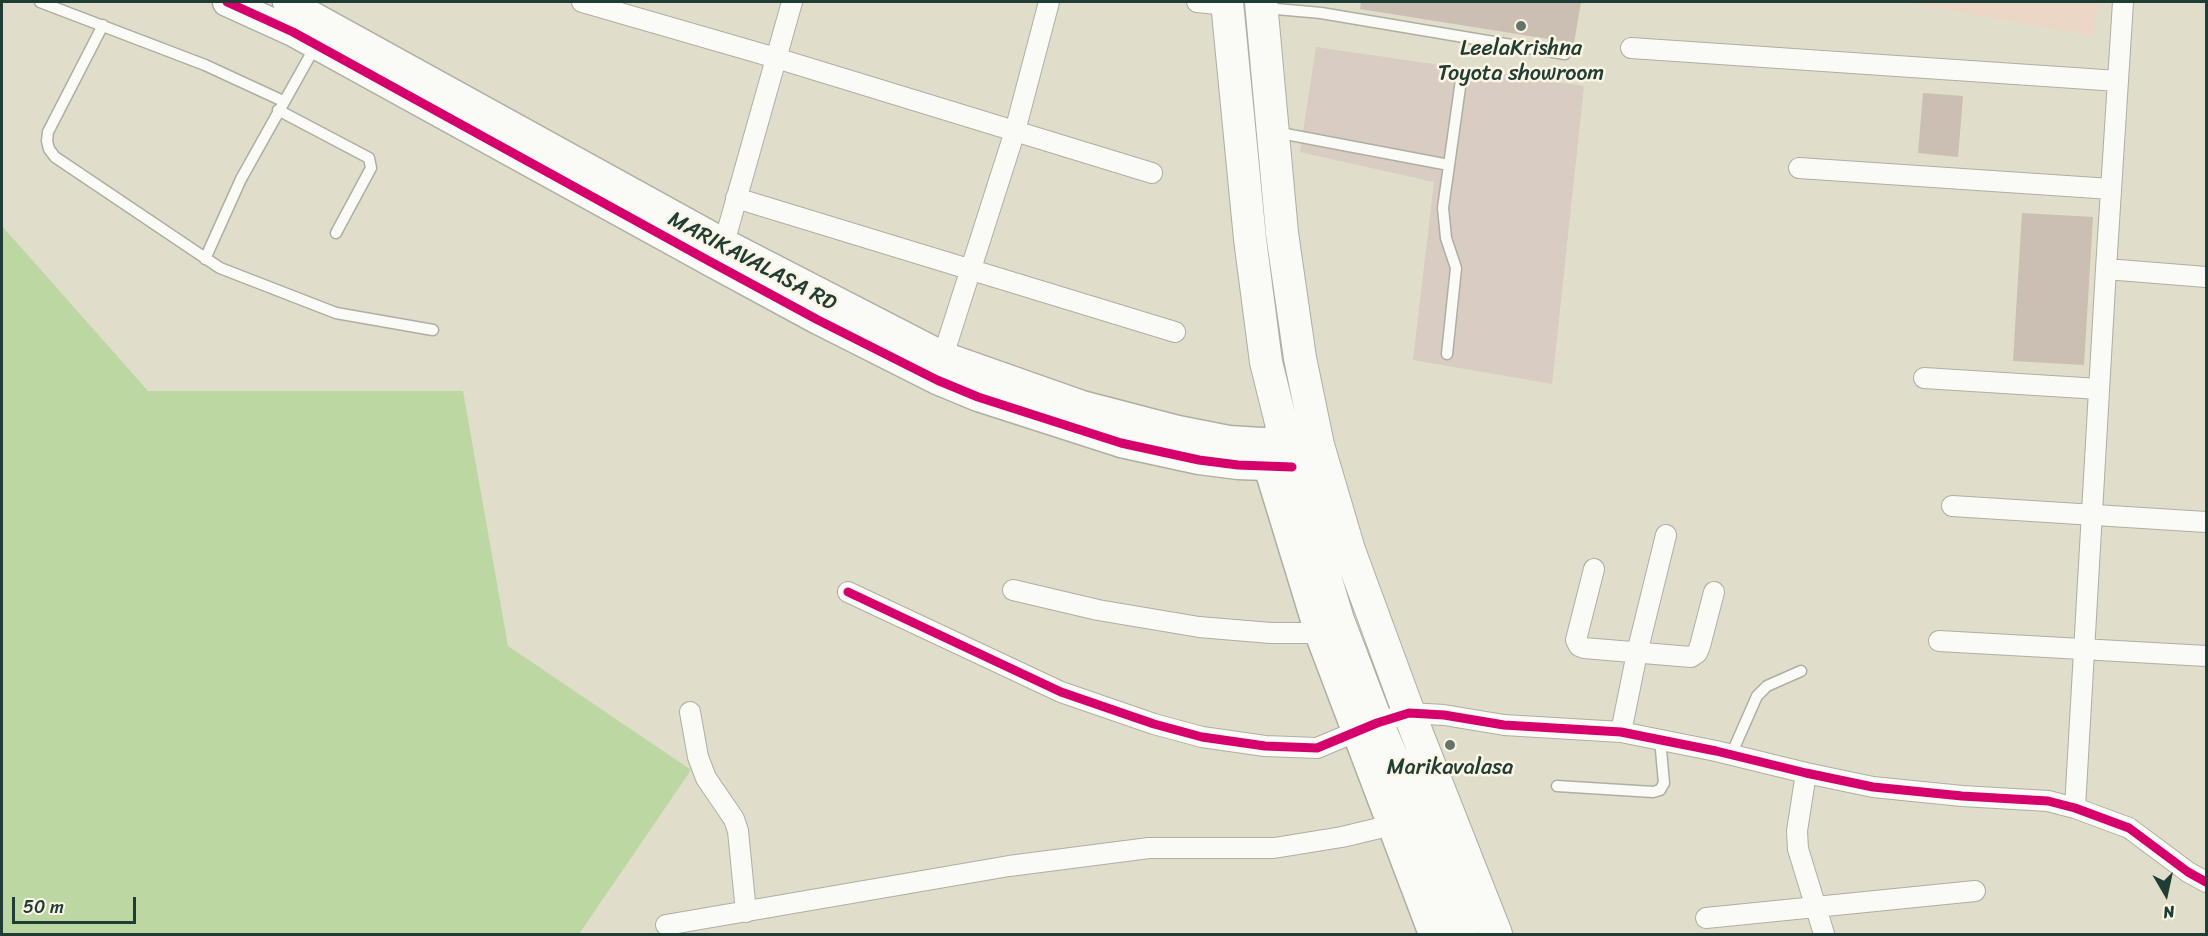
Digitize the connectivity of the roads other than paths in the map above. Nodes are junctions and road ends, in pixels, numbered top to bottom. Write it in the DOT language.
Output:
graph roads {
  1 [pos="40,2"];
  2 [pos="227,2"];
  3 [pos="287,2"];
  4 [pos="582,2"];
  5 [pos="792,2"];
  6 [pos="1049,2"];
  7 [pos="1197,2"];
  8 [pos="2123,2"];
  9 [pos="1227,3"];
  10 [pos="1261,5"];
  11 [pos="103,25"];
  12 [pos="316,45"];
  13 [pos="1631,48"];
  14 [pos="1565,54"];
  15 [pos="365,58"];
  16 [pos="776,58"];
  17 [pos="1461,80"];
  18 [pos="2118,81"];
  19 [pos="280,106"];
  20 [pos="1015,131"];
  21 [pos="1271,131"];
  22 [pos="1449,165"];
  23 [pos="1799,168"];
  24 [pos="1152,173"];
  25 [pos="2111,189"];
  26 [pos="736,198"];
  27 [pos="336,232"];
  28 [pos="724,243"];
  29 [pos="205,259"];
  30 [pos="2106,269"];
  31 [pos="970,271"];
  32 [pos="2206,277"];
  33 [pos="433,330"];
  34 [pos="1175,332"];
  35 [pos="1448,354"];
  36 [pos="943,356"];
  37 [pos="1924,378"];
  38 [pos="2099,389"];
  39 [pos="1277,454"];
  40 [pos="1952,506"];
  41 [pos="2092,516"];
  42 [pos="2206,522"];
  43 [pos="1666,535"];
  44 [pos="1594,569"];
  45 [pos="1013,590"];
  46 [pos="848,592"];
  47 [pos="1714,592"];
  48 [pos="1319,633"];
  49 [pos="1939,641"];
  50 [pos="2084,648"];
  51 [pos="1637,653"];
  52 [pos="2206,656"];
  53 [pos="1801,671"];
  54 [pos="690,712"];
  55 [pos="1409,713"];
  56 [pos="1367,727"];
  57 [pos="1621,732"];
  58 [pos="1660,739"];
  59 [pos="1731,754"];
  60 [pos="1806,773"];
  61 [pos="1557,786"];
  62 [pos="2075,808"];
  63 [pos="1392,825"];
  64 [pos="2206,882"];
  65 [pos="1974,891"];
  66 [pos="1816,908"];
  67 [pos="746,912"];
  68 [pos="1706,918"];
  69 [pos="666,925"];
  70 [pos="1433,934"];
  71 [pos="1462,934"];
  72 [pos="1496,934"];
  73 [pos="1824,934"];
  1 -- 11 [label="lane"];
  2 -- 12 [label="street, MARIKAVALASA RD"];
  3 -- 15 [label="street, MARIKAVALASA RD"];
  4 -- 16 [label="street"];
  5 -- 16 [label="street"];
  6 -- 20 [label="street"];
  7 -- 9 [label="street"];
  8 -- 18 [label="street"];
  9 -- 39 [label="main road"];
  10 -- 14 [label="lane"];
  10 -- 21 [label="main road"];
  11 -- 19 [label="lane"];
  11 -- 29 [label="lane"];
  12 -- 15 [label="street, MARIKAVALASA RD"];
  12 -- 19 [label="lane"];
  13 -- 18 [label="street"];
  15 -- 28 [label="street, MARIKAVALASA RD"];
  15 -- 39 [label="street, MARIKAVALASA RD"];
  16 -- 20 [label="street"];
  16 -- 26 [label="street"];
  17 -- 22 [label="lane"];
  18 -- 25 [label="street"];
  19 -- 27 [label="lane"];
  19 -- 29 [label="lane"];
  20 -- 24 [label="street"];
  20 -- 31 [label="street"];
  21 -- 22 [label="lane"];
  21 -- 55 [label="main road"];
  22 -- 35 [label="lane"];
  23 -- 25 [label="street"];
  25 -- 30 [label="street"];
  26 -- 28 [label="street"];
  26 -- 31 [label="street"];
  28 -- 36 [label="street, MARIKAVALASA RD"];
  29 -- 33 [label="lane"];
  30 -- 32 [label="street"];
  30 -- 38 [label="street"];
  31 -- 34 [label="street"];
  31 -- 36 [label="street"];
  36 -- 39 [label="street, MARIKAVALASA RD"];
  37 -- 38 [label="street"];
  38 -- 41 [label="street"];
  39 -- 48 [label="street"];
  39 -- 56 [label="main road"];
  40 -- 41 [label="street"];
  41 -- 42 [label="street"];
  41 -- 50 [label="street"];
  43 -- 51 [label="street"];
  44 -- 51 [label="street"];
  45 -- 48 [label="street"];
  46 -- 56 [label="street"];
  47 -- 51 [label="street"];
  48 -- 56 [label="street"];
  49 -- 50 [label="street"];
  50 -- 52 [label="street"];
  50 -- 62 [label="street"];
  51 -- 57 [label="street"];
  53 -- 59 [label="lane"];
  54 -- 67 [label="street"];
  55 -- 56 [label="street"];
  55 -- 57 [label="street"];
  55 -- 72 [label="main road"];
  56 -- 63 [label="street"];
  56 -- 71 [label="main road"];
  57 -- 58 [label="street"];
  58 -- 59 [label="street"];
  58 -- 61 [label="lane"];
  59 -- 60 [label="street"];
  60 -- 62 [label="street"];
  60 -- 66 [label="street"];
  62 -- 64 [label="street"];
  63 -- 67 [label="street"];
  63 -- 70 [label="street"];
  65 -- 66 [label="street"];
  66 -- 68 [label="street"];
  66 -- 73 [label="street"];
  67 -- 69 [label="street"];
}
